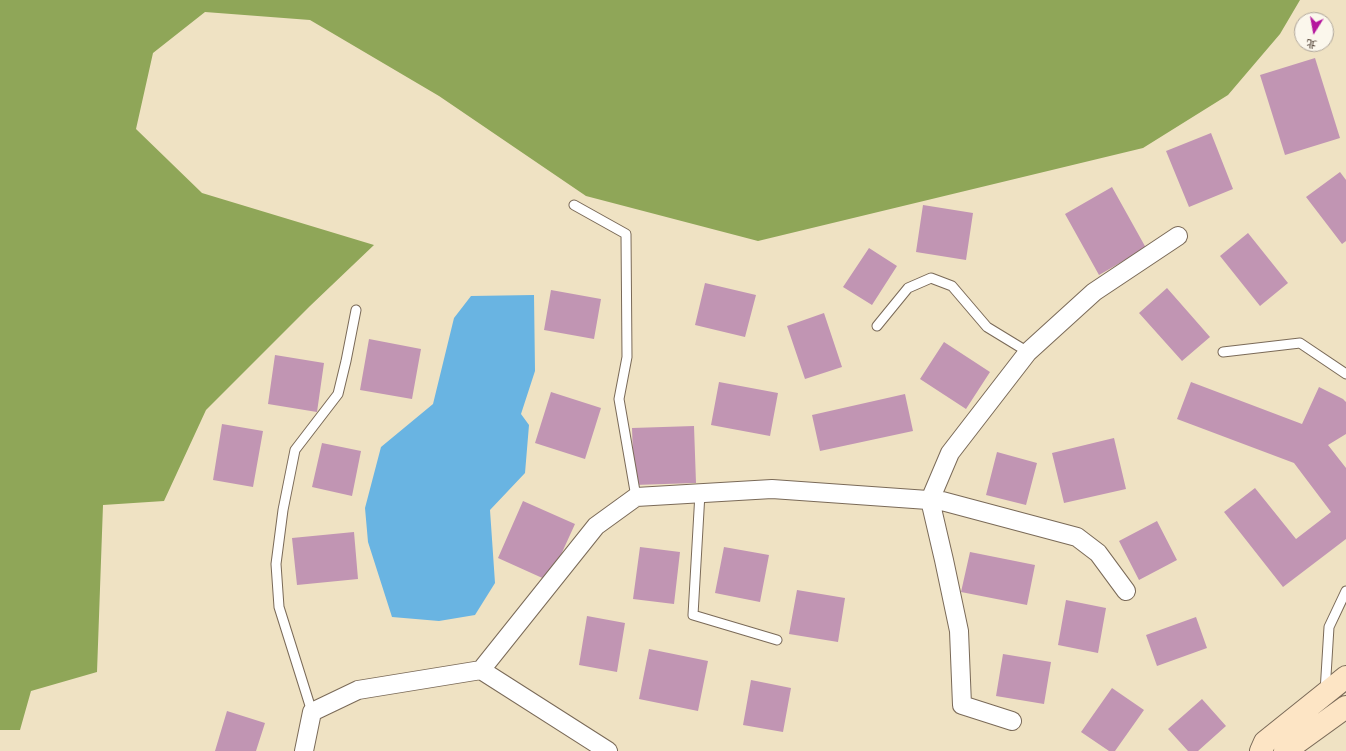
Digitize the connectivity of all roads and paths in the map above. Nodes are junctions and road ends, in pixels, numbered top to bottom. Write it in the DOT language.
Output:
graph roads {
  1 [pos="574,205"];
  2 [pos="1178,236"];
  3 [pos="356,310"];
  4 [pos="878,326"];
  5 [pos="1028,352"];
  6 [pos="1223,352"];
  7 [pos="1346,374"];
  8 [pos="700,493"];
  9 [pos="636,497"];
  10 [pos="930,500"];
  11 [pos="1346,591"];
  12 [pos="1126,592"];
  13 [pos="777,640"];
  14 [pos="480,670"];
  15 [pos="1346,677"];
  16 [pos="1325,694"];
  17 [pos="1346,707"];
  18 [pos="312,712"];
  19 [pos="1012,721"];
  20 [pos="304,751"];
  21 [pos="608,751"];
  22 [pos="1261,751"];
  23 [pos="1285,751"];
  1 -- 9 [label="lane"];
  2 -- 5 [label="street"];
  3 -- 18 [label="lane"];
  4 -- 5 [label="lane"];
  5 -- 10 [label="street"];
  6 -- 7 [label="lane"];
  8 -- 9 [label="street"];
  8 -- 10 [label="street"];
  8 -- 13 [label="lane"];
  9 -- 14 [label="street"];
  10 -- 12 [label="street"];
  10 -- 19 [label="street"];
  11 -- 16 [label="lane"];
  14 -- 18 [label="street"];
  14 -- 21 [label="street"];
  15 -- 16 [label="main road"];
  16 -- 22 [label="main road"];
  17 -- 23 [label="main road"];
  18 -- 20 [label="street"];
}
